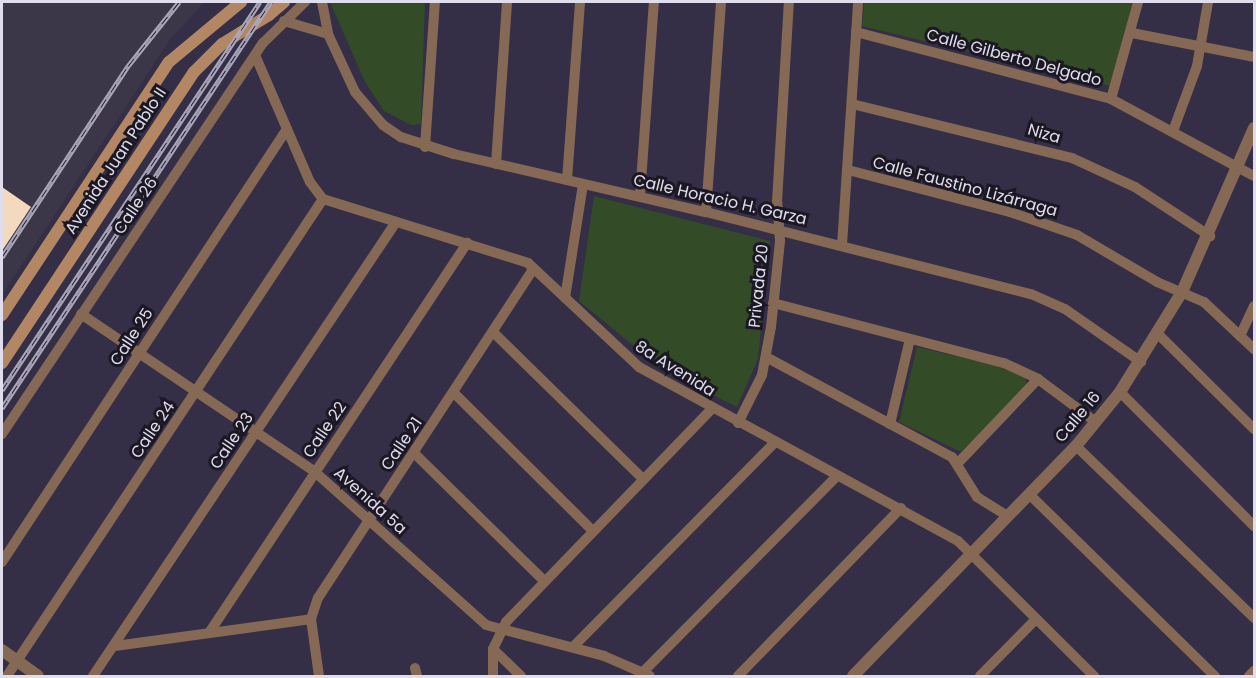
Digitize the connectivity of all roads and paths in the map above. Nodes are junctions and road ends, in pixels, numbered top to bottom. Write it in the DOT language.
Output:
graph roads {
  1 [pos="241,2"];
  2 [pos="284,2"];
  3 [pos="305,2"];
  4 [pos="321,2"];
  5 [pos="435,2"];
  6 [pos="507,2"];
  7 [pos="580,2"];
  8 [pos="654,2"];
  9 [pos="721,2"];
  10 [pos="789,2"];
  11 [pos="858,2"];
  12 [pos="1138,2"];
  13 [pos="1208,2"];
  14 [pos="284,21"];
  15 [pos="856,32"];
  16 [pos="1132,33"];
  17 [pos="328,34"];
  18 [pos="1202,46"];
  19 [pos="255,55"];
  20 [pos="1254,57"];
  21 [pos="1111,99"];
  22 [pos="852,104"];
  23 [pos="1254,128"];
  24 [pos="287,129"];
  25 [pos="1173,131"];
  26 [pos="425,147"];
  27 [pos="496,164"];
  28 [pos="1240,168"];
  29 [pos="848,170"];
  30 [pos="1254,176"];
  31 [pos="567,180"];
  32 [pos="583,184"];
  33 [pos="640,196"];
  34 [pos="322,200"];
  35 [pos="706,212"];
  36 [pos="396,222"];
  37 [pos="779,230"];
  38 [pos="1210,236"];
  39 [pos="467,243"];
  40 [pos="842,245"];
  41 [pos="534,268"];
  42 [pos="1182,292"];
  43 [pos="565,298"];
  44 [pos="772,303"];
  45 [pos="1254,306"];
  46 [pos="81,314"];
  47 [pos="2,315"];
  48 [pos="494,333"];
  49 [pos="1159,335"];
  50 [pos="1240,336"];
  51 [pos="910,339"];
  52 [pos="1254,349"];
  53 [pos="140,354"];
  54 [pos="766,357"];
  55 [pos="1141,362"];
  56 [pos="2,363"];
  57 [pos="1038,379"];
  58 [pos="197,391"];
  59 [pos="1120,392"];
  60 [pos="454,393"];
  61 [pos="712,409"];
  62 [pos="1096,422"];
  63 [pos="738,423"];
  64 [pos="890,424"];
  65 [pos="1254,429"];
  66 [pos="258,431"];
  67 [pos="2,434"];
  68 [pos="775,442"];
  69 [pos="1076,446"];
  70 [pos="415,454"];
  71 [pos="958,463"];
  72 [pos="315,472"];
  73 [pos="837,476"];
  74 [pos="643,479"];
  75 [pos="1030,495"];
  76 [pos="902,508"];
  77 [pos="1007,516"];
  78 [pos="370,519"];
  79 [pos="1254,526"];
  80 [pos="591,529"];
  81 [pos="972,552"];
  82 [pos="2,562"];
  83 [pos="543,580"];
  84 [pos="1254,618"];
  85 [pos="311,619"];
  86 [pos="1036,619"];
  87 [pos="501,631"];
  88 [pos="209,633"];
  89 [pos="115,646"];
  90 [pos="573,647"];
  91 [pos="493,649"];
  92 [pos="2,650"];
  93 [pos="17,660"];
  94 [pos="1254,671"];
  95 [pos="647,674"];
  96 [pos="7,676"];
  97 [pos="38,676"];
  98 [pos="93,676"];
  99 [pos="319,676"];
  100 [pos="493,676"];
  101 [pos="521,676"];
  102 [pos="738,676"];
  103 [pos="853,676"];
  104 [pos="980,676"];
  105 [pos="1094,676"];
  106 [pos="1215,676"];
  107 [pos="1249,676"];
  1 -- 47 [label="main road, Avenida Juan Pablo II"];
  2 -- 56 [label="main road, Avenida Juan Pablo II"];
  3 -- 14 [label="street, Calle 26"];
  4 -- 17 [label="street, Calle Horacio H. Garza"];
  5 -- 26 [label="street"];
  6 -- 27 [label="street"];
  7 -- 31 [label="street"];
  8 -- 33 [label="street"];
  9 -- 35 [label="street"];
  10 -- 37 [label="street, Privada 20"];
  11 -- 15 [label="street"];
  12 -- 16 [label="street"];
  13 -- 18 [label="street"];
  14 -- 17 [label="street"];
  14 -- 19 [label="street, Calle 26"];
  15 -- 21 [label="street, Calle Gilberto Delgado"];
  15 -- 22 [label="street"];
  16 -- 18 [label="street"];
  16 -- 21 [label="street"];
  17 -- 26 [label="street, Calle Horacio H. Garza"];
  18 -- 20 [label="street"];
  18 -- 25 [label="street"];
  19 -- 24 [label="street"];
  19 -- 46 [label="street, Calle 26"];
  21 -- 25 [label="street, Calle Gilberto Delgado"];
  22 -- 29 [label="street"];
  22 -- 38 [label="street, Niza"];
  23 -- 28 [label="street, Calle 16"];
  24 -- 34 [label="street"];
  24 -- 53 [label="street, Calle 25"];
  25 -- 28 [label="street, Calle Gilberto Delgado"];
  26 -- 27 [label="street, Calle Horacio H. Garza"];
  27 -- 31 [label="street, Calle Horacio H. Garza"];
  28 -- 30 [label="street, Calle Gilberto Delgado"];
  28 -- 38 [label="street, Calle 16"];
  29 -- 40 [label="street"];
  29 -- 42 [label="street, Calle Faustino Lizárraga"];
  31 -- 32 [label="street, Calle Horacio H. Garza"];
  32 -- 33 [label="street, Calle Horacio H. Garza"];
  32 -- 43 [label="street"];
  33 -- 35 [label="street, Calle Horacio H. Garza"];
  34 -- 36 [label="street, 8a Avenida"];
  34 -- 58 [label="street, Calle 24"];
  35 -- 37 [label="street, Calle Horacio H. Garza"];
  36 -- 39 [label="street, 8a Avenida"];
  36 -- 66 [label="street, Calle 23"];
  37 -- 40 [label="street, Calle Horacio H. Garza"];
  37 -- 44 [label="street, Privada 20"];
  38 -- 42 [label="street, Calle 16"];
  39 -- 41 [label="street, 8a Avenida"];
  39 -- 72 [label="street, Calle 22"];
  40 -- 55 [label="street, Calle Horacio H. Garza"];
  41 -- 43 [label="street, 8a Avenida"];
  41 -- 48 [label="street, Calle 21"];
  42 -- 49 [label="street, Calle 16"];
  42 -- 50 [label="street, Calle Faustino Lizárraga"];
  43 -- 61 [label="street, 8a Avenida"];
  44 -- 51 [label="street"];
  44 -- 54 [label="street, Privada 20"];
  45 -- 50 [label="street"];
  46 -- 53 [label="street, Avenida 5a"];
  46 -- 67 [label="street, Calle 26"];
  48 -- 60 [label="street, Calle 21"];
  48 -- 74 [label="street"];
  49 -- 55 [label="street, Calle 16"];
  49 -- 65 [label="street"];
  50 -- 52 [label="street, Calle Faustino Lizárraga"];
  51 -- 57 [label="street"];
  51 -- 64 [label="street"];
  53 -- 58 [label="street, Avenida 5a"];
  53 -- 82 [label="street, Calle 25"];
  54 -- 63 [label="street, Privada 20"];
  54 -- 64 [label="street"];
  55 -- 59 [label="street, Calle 16"];
  57 -- 62 [label="street"];
  57 -- 71 [label="street"];
  58 -- 66 [label="street, Avenida 5a"];
  58 -- 93 [label="street, Calle 24"];
  59 -- 62 [label="street, Calle 16"];
  59 -- 79 [label="street"];
  60 -- 70 [label="street, Calle 21"];
  60 -- 80 [label="street"];
  61 -- 63 [label="street, 8a Avenida"];
  61 -- 74 [label="street"];
  62 -- 69 [label="street, Calle 16"];
  63 -- 68 [label="street, 8a Avenida"];
  64 -- 71 [label="street"];
  66 -- 72 [label="street, Avenida 5a"];
  66 -- 89 [label="street, Calle 23"];
  68 -- 73 [label="street, 8a Avenida"];
  68 -- 90 [label="street"];
  69 -- 75 [label="street, Calle 16"];
  69 -- 84 [label="street"];
  70 -- 78 [label="street, Calle 21"];
  70 -- 83 [label="street"];
  71 -- 77 [label="street"];
  72 -- 78 [label="street, Avenida 5a"];
  72 -- 88 [label="street, Calle 22"];
  73 -- 76 [label="street, 8a Avenida"];
  73 -- 95 [label="street"];
  74 -- 80 [label="street"];
  75 -- 77 [label="street, Calle 16"];
  75 -- 106 [label="street"];
  76 -- 81 [label="street, 8a Avenida"];
  76 -- 102 [label="street"];
  77 -- 81 [label="street, Calle 16"];
  78 -- 85 [label="street, Calle 21"];
  78 -- 87 [label="street, Avenida 5a"];
  80 -- 83 [label="street"];
  81 -- 86 [label="street, 8a Avenida"];
  81 -- 103 [label="street, Calle 16"];
  83 -- 87 [label="street"];
  85 -- 88 [label="street"];
  85 -- 99 [label="street"];
  86 -- 104 [label="street"];
  86 -- 105 [label="street, 8a Avenida"];
  87 -- 90 [label="street, Avenida 5a"];
  87 -- 91 [label="street"];
  88 -- 89 [label="street"];
  89 -- 98 [label="street, Calle 23"];
  90 -- 95 [label="street, Avenida 5a"];
  91 -- 100 [label="street"];
  91 -- 101 [label="street"];
  92 -- 93 [label="street"];
  93 -- 96 [label="street, Calle 24"];
  93 -- 97 [label="street"];
  94 -- 107 [label="street"];
}
